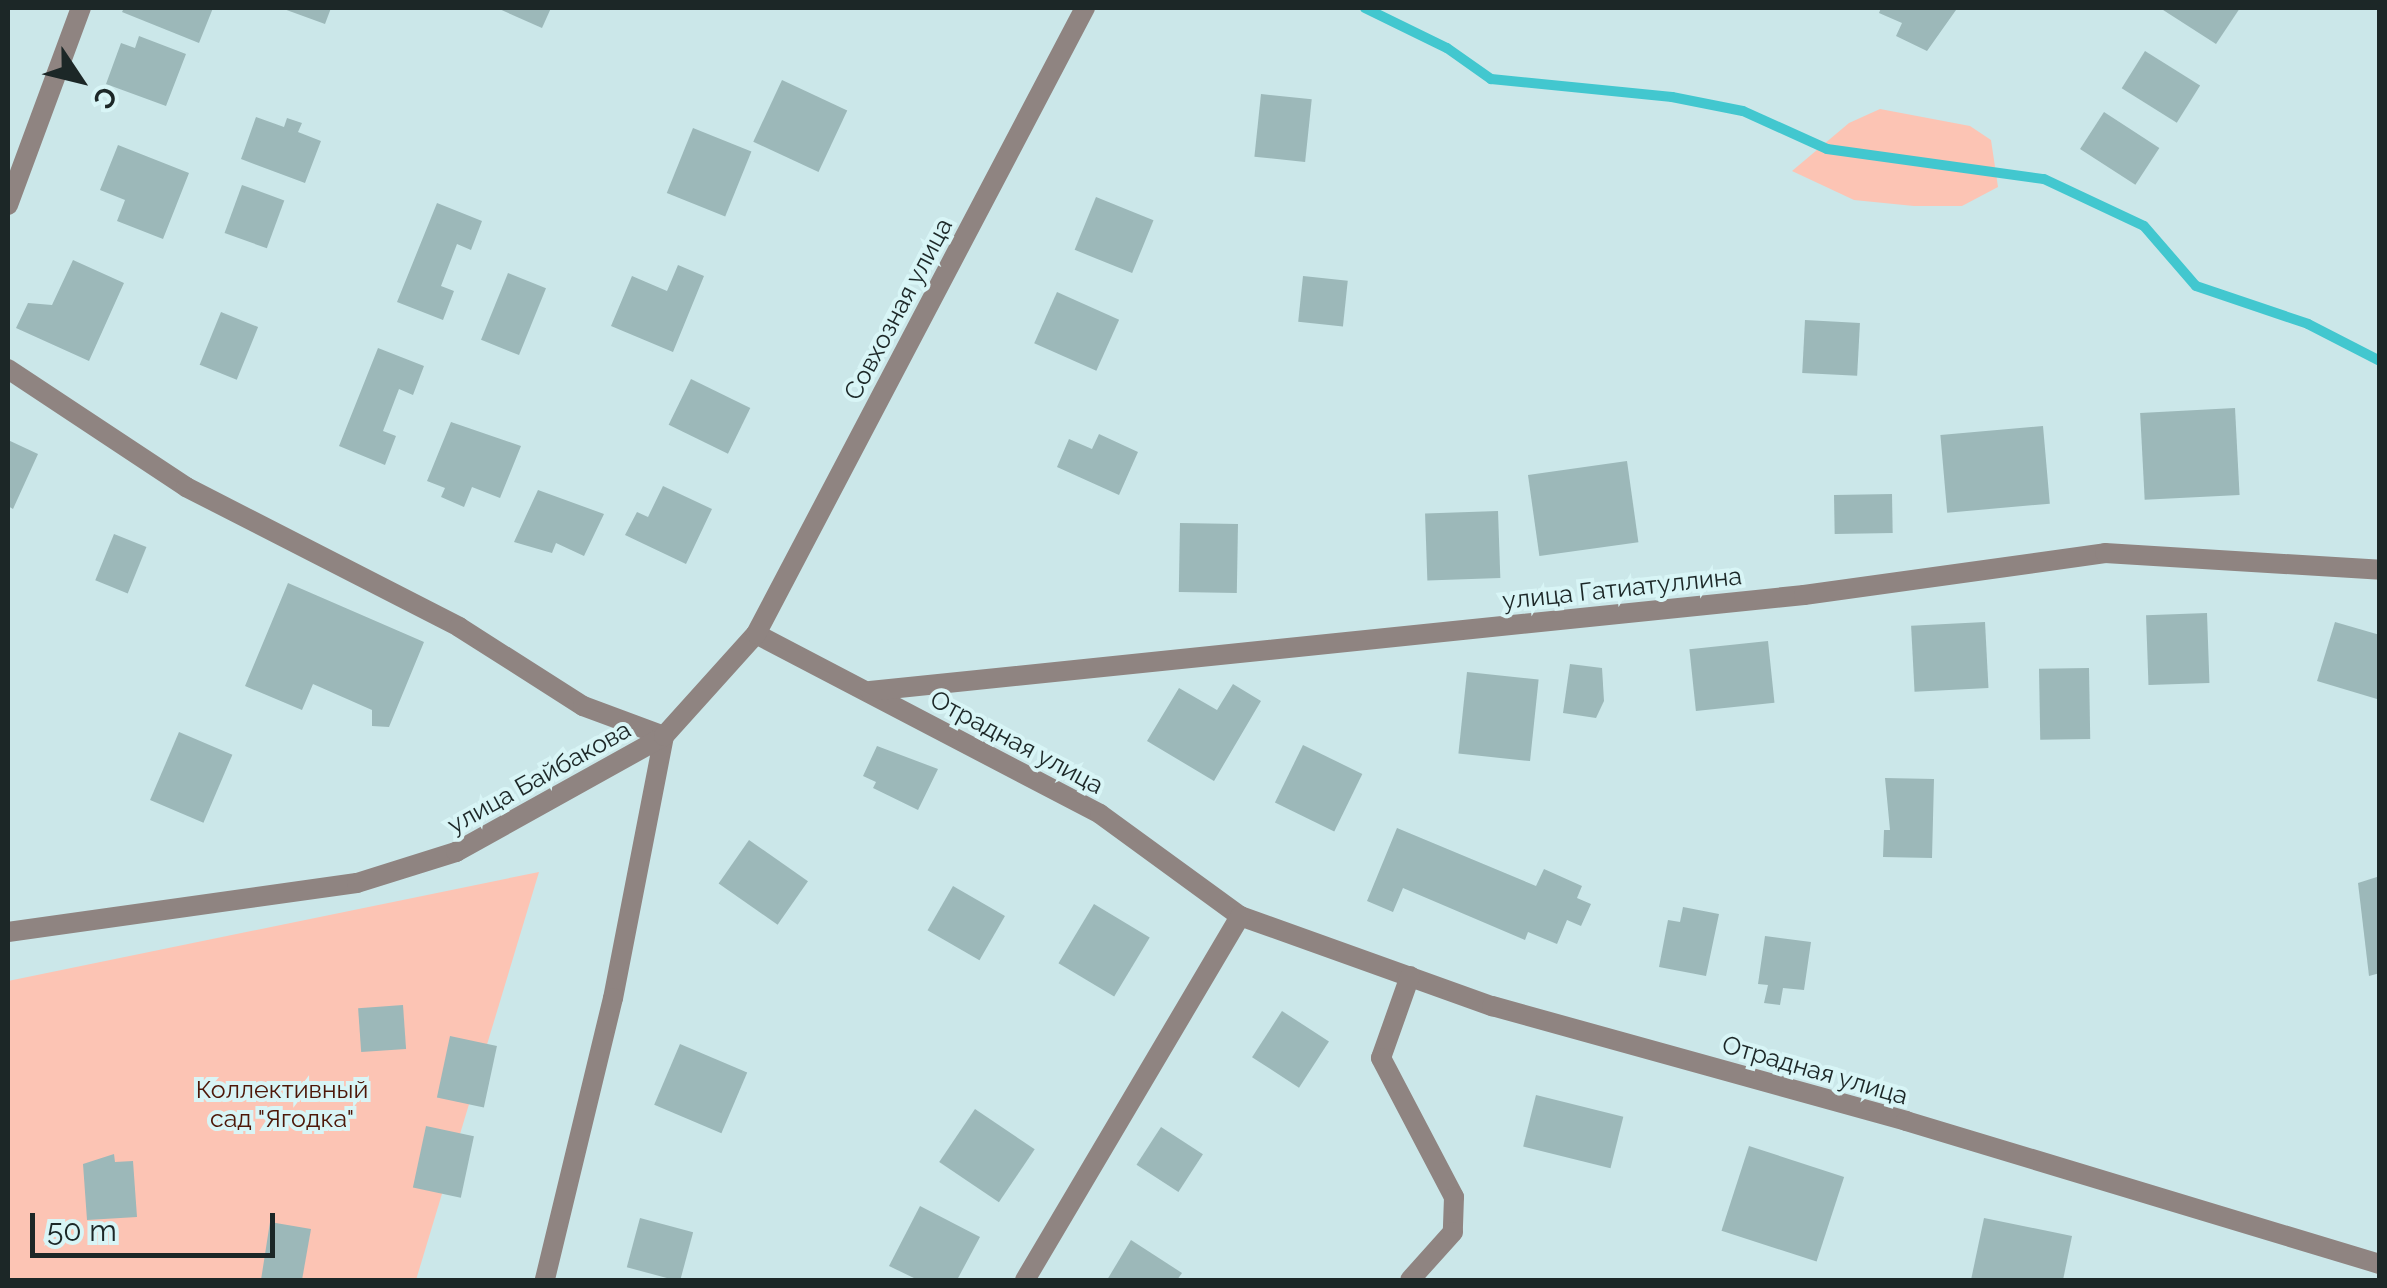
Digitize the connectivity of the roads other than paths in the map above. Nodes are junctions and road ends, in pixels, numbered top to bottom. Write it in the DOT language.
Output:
graph roads {
  1 [pos="81,8"];
  2 [pos="1085,8"];
  3 [pos="8,206"];
  4 [pos="8,370"];
  5 [pos="2380,570"];
  6 [pos="756,634"];
  7 [pos="869,691"];
  8 [pos="664,736"];
  9 [pos="1240,916"];
  10 [pos="8,932"];
  11 [pos="1410,976"];
  12 [pos="2380,1264"];
  13 [pos="546,1280"];
  14 [pos="1024,1280"];
  15 [pos="1410,1280"];
  1 -- 3 [label="street"];
  2 -- 6 [label="street, Совхозная улица"];
  4 -- 8 [label="street"];
  5 -- 7 [label="street, улица Гатиатуллина"];
  6 -- 7 [label="street, Отрадная улица"];
  6 -- 8 [label="street, улица Байбакова"];
  7 -- 9 [label="street, Отрадная улица"];
  8 -- 10 [label="street, улица Байбакова"];
  8 -- 13 [label="street"];
  9 -- 11 [label="street, Отрадная улица"];
  9 -- 14 [label="street"];
  11 -- 12 [label="street, Отрадная улица"];
  11 -- 15 [label="street"];
}
